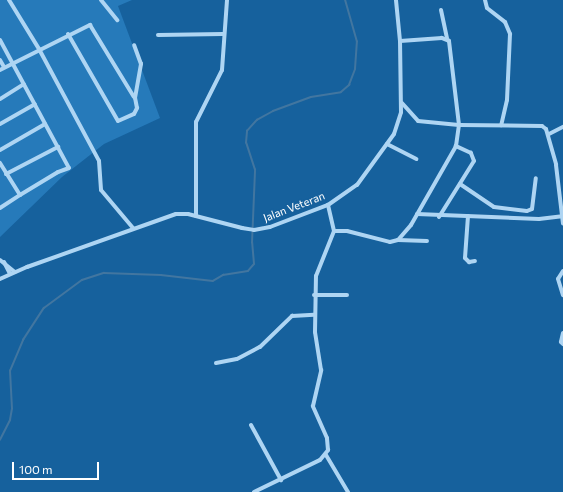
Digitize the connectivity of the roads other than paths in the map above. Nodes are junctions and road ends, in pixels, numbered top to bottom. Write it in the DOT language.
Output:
graph roads {
  1 [pos="9,0"];
  2 [pos="101,0"];
  3 [pos="227,0"];
  4 [pos="396,0"];
  5 [pos="485,0"];
  6 [pos="441,10"];
  7 [pos="117,20"];
  8 [pos="68,34"];
  9 [pos="223,34"];
  10 [pos="158,35"];
  11 [pos="447,38"];
  12 [pos="0,40"];
  13 [pos="400,41"];
  14 [pos="134,45"];
  15 [pos="39,48"];
  16 [pos="0,60"];
  17 [pos="12,62"];
  18 [pos="4,67"];
  19 [pos="0,70"];
  20 [pos="24,84"];
  21 [pos="135,98"];
  22 [pos="0,99"];
  23 [pos="402,103"];
  24 [pos="35,104"];
  25 [pos="0,124"];
  26 [pos="46,124"];
  27 [pos="459,125"];
  28 [pos="501,125"];
  29 [pos="563,127"];
  30 [pos="549,134"];
  31 [pos="387,144"];
  32 [pos="456,146"];
  33 [pos="58,147"];
  34 [pos="0,150"];
  35 [pos="416,159"];
  36 [pos="0,163"];
  37 [pos="6,174"];
  38 [pos="536,178"];
  39 [pos="460,184"];
  40 [pos="20,195"];
  41 [pos="328,205"];
  42 [pos="0,208"];
  43 [pos="417,214"];
  44 [pos="196,216"];
  45 [pos="468,216"];
  46 [pos="562,216"];
  47 [pos="439,217"];
  48 [pos="563,224"];
  49 [pos="133,228"];
  50 [pos="334,232"];
  51 [pos="398,240"];
  52 [pos="427,241"];
  53 [pos="2,261"];
  54 [pos="475,261"];
  55 [pos="563,271"];
  56 [pos="15,272"];
  57 [pos="10,274"];
  58 [pos="0,279"];
  59 [pos="314,295"];
  60 [pos="347,295"];
  61 [pos="563,295"];
  62 [pos="314,315"];
  63 [pos="563,333"];
  64 [pos="563,344"];
  65 [pos="216,363"];
  66 [pos="251,425"];
  67 [pos="326,455"];
  68 [pos="280,480"];
  69 [pos="254,492"];
  70 [pos="348,492"];
  1 -- 15 [label="street"];
  2 -- 7 [label="street"];
  3 -- 9 [label="street"];
  4 -- 13 [label="street, Jalan Veteran"];
  5 -- 28 [label="street"];
  6 -- 11 [label="street"];
  8 -- 15 [label="street"];
  8 -- 21 [label="street"];
  8 -- 21 [label="street"];
  9 -- 10 [label="street"];
  9 -- 44 [label="street"];
  11 -- 13 [label="street"];
  11 -- 27 [label="street"];
  12 -- 17 [label="street"];
  13 -- 23 [label="street, Jalan Veteran"];
  14 -- 21 [label="street"];
  15 -- 17 [label="street"];
  15 -- 49 [label="street"];
  16 -- 18 [label="street"];
  17 -- 18 [label="street"];
  17 -- 20 [label="street"];
  18 -- 19 [label="street"];
  20 -- 22 [label="street"];
  20 -- 24 [label="street"];
  23 -- 27 [label="street"];
  23 -- 31 [label="street, Jalan Veteran"];
  24 -- 25 [label="street"];
  24 -- 26 [label="street"];
  26 -- 33 [label="street"];
  26 -- 34 [label="street"];
  27 -- 28 [label="street"];
  27 -- 32 [label="street"];
  28 -- 30 [label="street"];
  29 -- 30 [label="street"];
  30 -- 46 [label="street"];
  31 -- 35 [label="street"];
  31 -- 41 [label="street, Jalan Veteran"];
  32 -- 39 [label="street"];
  32 -- 43 [label="street"];
  33 -- 37 [label="street"];
  33 -- 40 [label="street"];
  36 -- 37 [label="street"];
  37 -- 40 [label="street"];
  38 -- 39 [label="street"];
  39 -- 47 [label="street"];
  40 -- 42 [label="street"];
  41 -- 44 [label="street, Jalan Veteran"];
  41 -- 50 [label="street"];
  43 -- 47 [label="street"];
  43 -- 51 [label="street"];
  44 -- 49 [label="street, Jalan Veteran"];
  45 -- 46 [label="street"];
  45 -- 47 [label="street"];
  45 -- 54 [label="street"];
  46 -- 48 [label="street"];
  49 -- 56 [label="street, Jalan Veteran"];
  50 -- 51 [label="street"];
  50 -- 59 [label="street"];
  51 -- 52 [label="street"];
  53 -- 56 [label="street"];
  53 -- 57 [label="street"];
  55 -- 61 [label="street"];
  56 -- 57 [label="street, Jalan Veteran"];
  57 -- 58 [label="street, Jalan Veteran"];
  59 -- 60 [label="street"];
  59 -- 62 [label="street"];
  62 -- 65 [label="street"];
  62 -- 67 [label="street"];
  63 -- 64 [label="street"];
  66 -- 68 [label="street"];
  67 -- 68 [label="street"];
  67 -- 70 [label="street"];
  68 -- 69 [label="street"];
}
